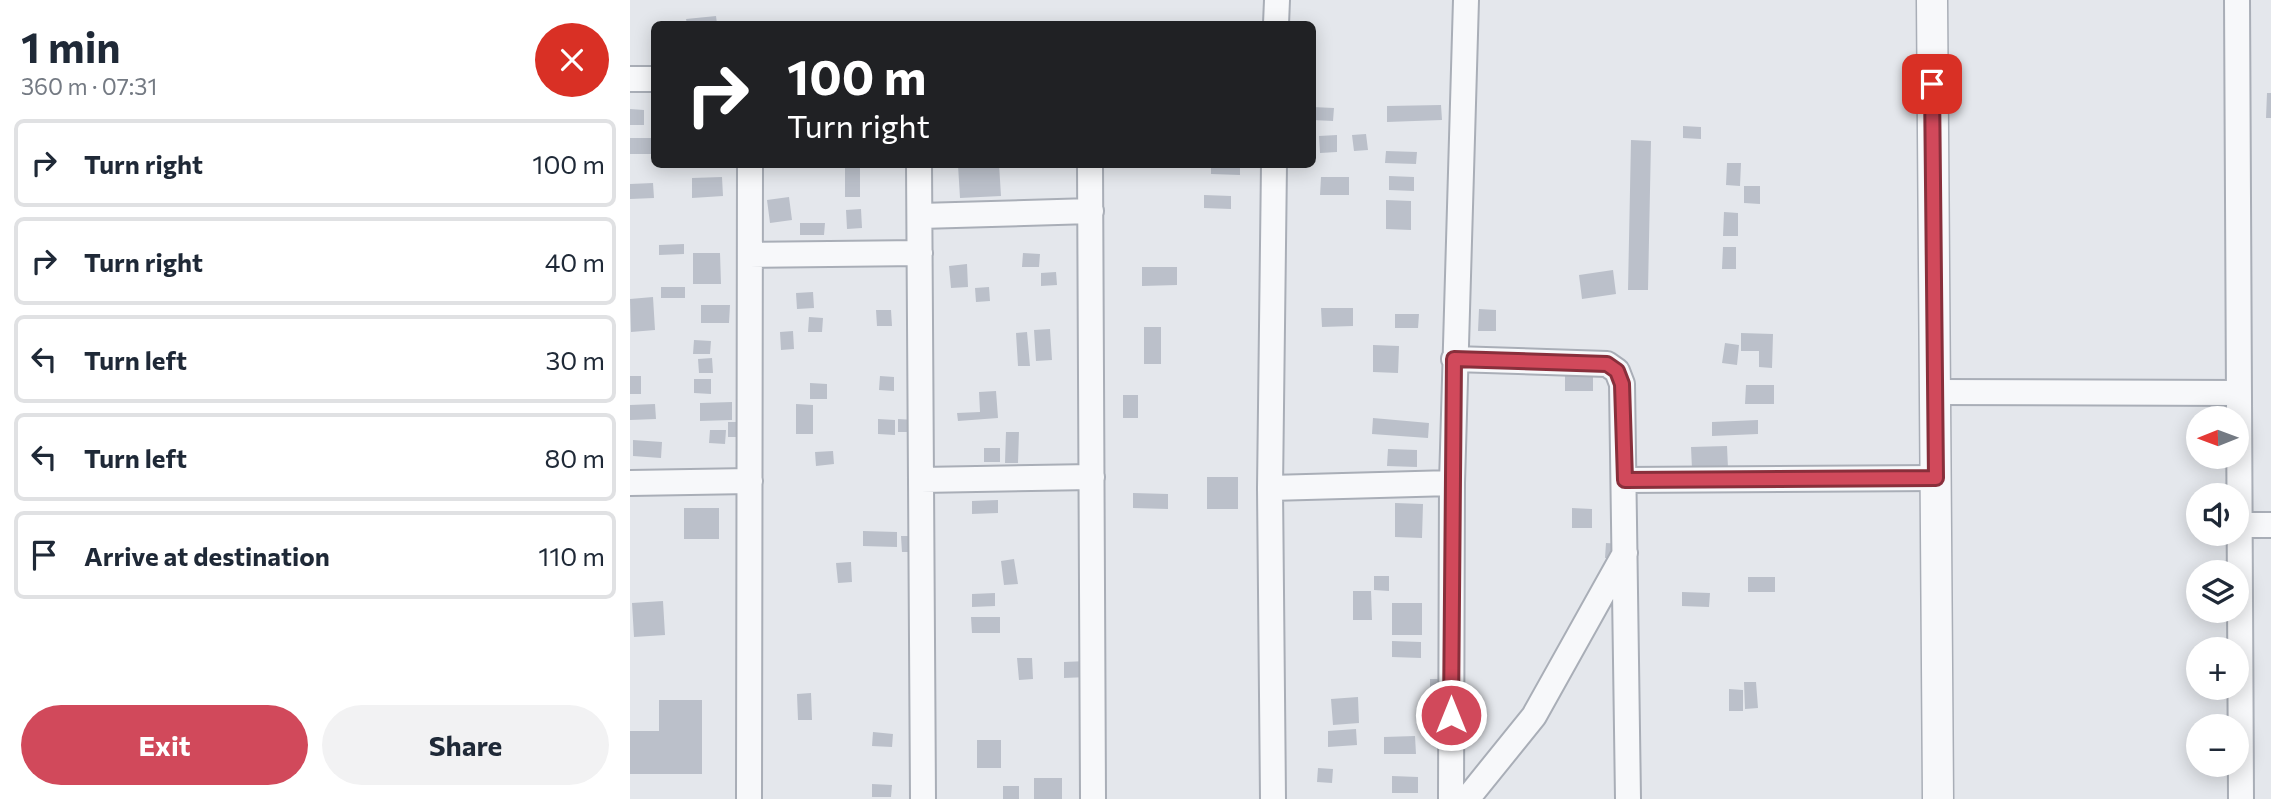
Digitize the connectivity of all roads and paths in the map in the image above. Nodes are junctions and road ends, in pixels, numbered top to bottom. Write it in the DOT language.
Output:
graph roads {
  1 [pos="1277,0"];
  2 [pos="1466,0"];
  3 [pos="1931,0"];
  4 [pos="2236,0"];
  5 [pos="1276,21"];
  6 [pos="630,79"];
  7 [pos="651,79"];
  8 [pos="750,168"];
  9 [pos="919,168"];
  10 [pos="1090,168"];
  11 [pos="1273,168"];
  12 [pos="1091,211"];
  13 [pos="920,216"];
  14 [pos="920,253"];
  15 [pos="750,255"];
  16 [pos="1454,359"];
  17 [pos="1936,392"];
  18 [pos="2239,393"];
  19 [pos="1092,477"];
  20 [pos="1936,478"];
  21 [pos="921,480"];
  22 [pos="1625,480"];
  23 [pos="750,481"];
  24 [pos="630,483"];
  25 [pos="1452,483"];
  26 [pos="2240,483"];
  27 [pos="1270,488"];
  28 [pos="2249,525"];
  29 [pos="2271,525"];
  30 [pos="2240,546"];
  31 [pos="1626,552"];
  32 [pos="749,799"];
  33 [pos="923,799"];
  34 [pos="1093,799"];
  35 [pos="1273,799"];
  36 [pos="1451,799"];
  37 [pos="1467,799"];
  38 [pos="1628,799"];
  39 [pos="1938,799"];
  40 [pos="2241,799"];
  1 -- 5 [label="street"];
  2 -- 16 [label="street"];
  3 -- 17 [label="street"];
  4 -- 18 [label="street"];
  6 -- 7 [label="street"];
  8 -- 15 [label="street"];
  9 -- 13 [label="street"];
  10 -- 12 [label="street"];
  11 -- 27 [label="street"];
  12 -- 13 [label="street"];
  12 -- 19 [label="street"];
  13 -- 14 [label="street"];
  14 -- 15 [label="street"];
  14 -- 21 [label="street"];
  15 -- 23 [label="street"];
  16 -- 22 [label="street"];
  16 -- 25 [label="street"];
  17 -- 18 [label="street"];
  17 -- 20 [label="street"];
  18 -- 26 [label="street"];
  19 -- 21 [label="street"];
  19 -- 34 [label="street"];
  20 -- 22 [label="street"];
  20 -- 39 [label="street"];
  21 -- 33 [label="street"];
  22 -- 31 [label="street"];
  23 -- 24 [label="street"];
  23 -- 32 [label="street"];
  25 -- 27 [label="street"];
  25 -- 36 [label="street"];
  27 -- 35 [label="street"];
  28 -- 29 [label="street"];
  30 -- 40 [label="street"];
  31 -- 37 [label="street"];
  31 -- 38 [label="street"];
}
